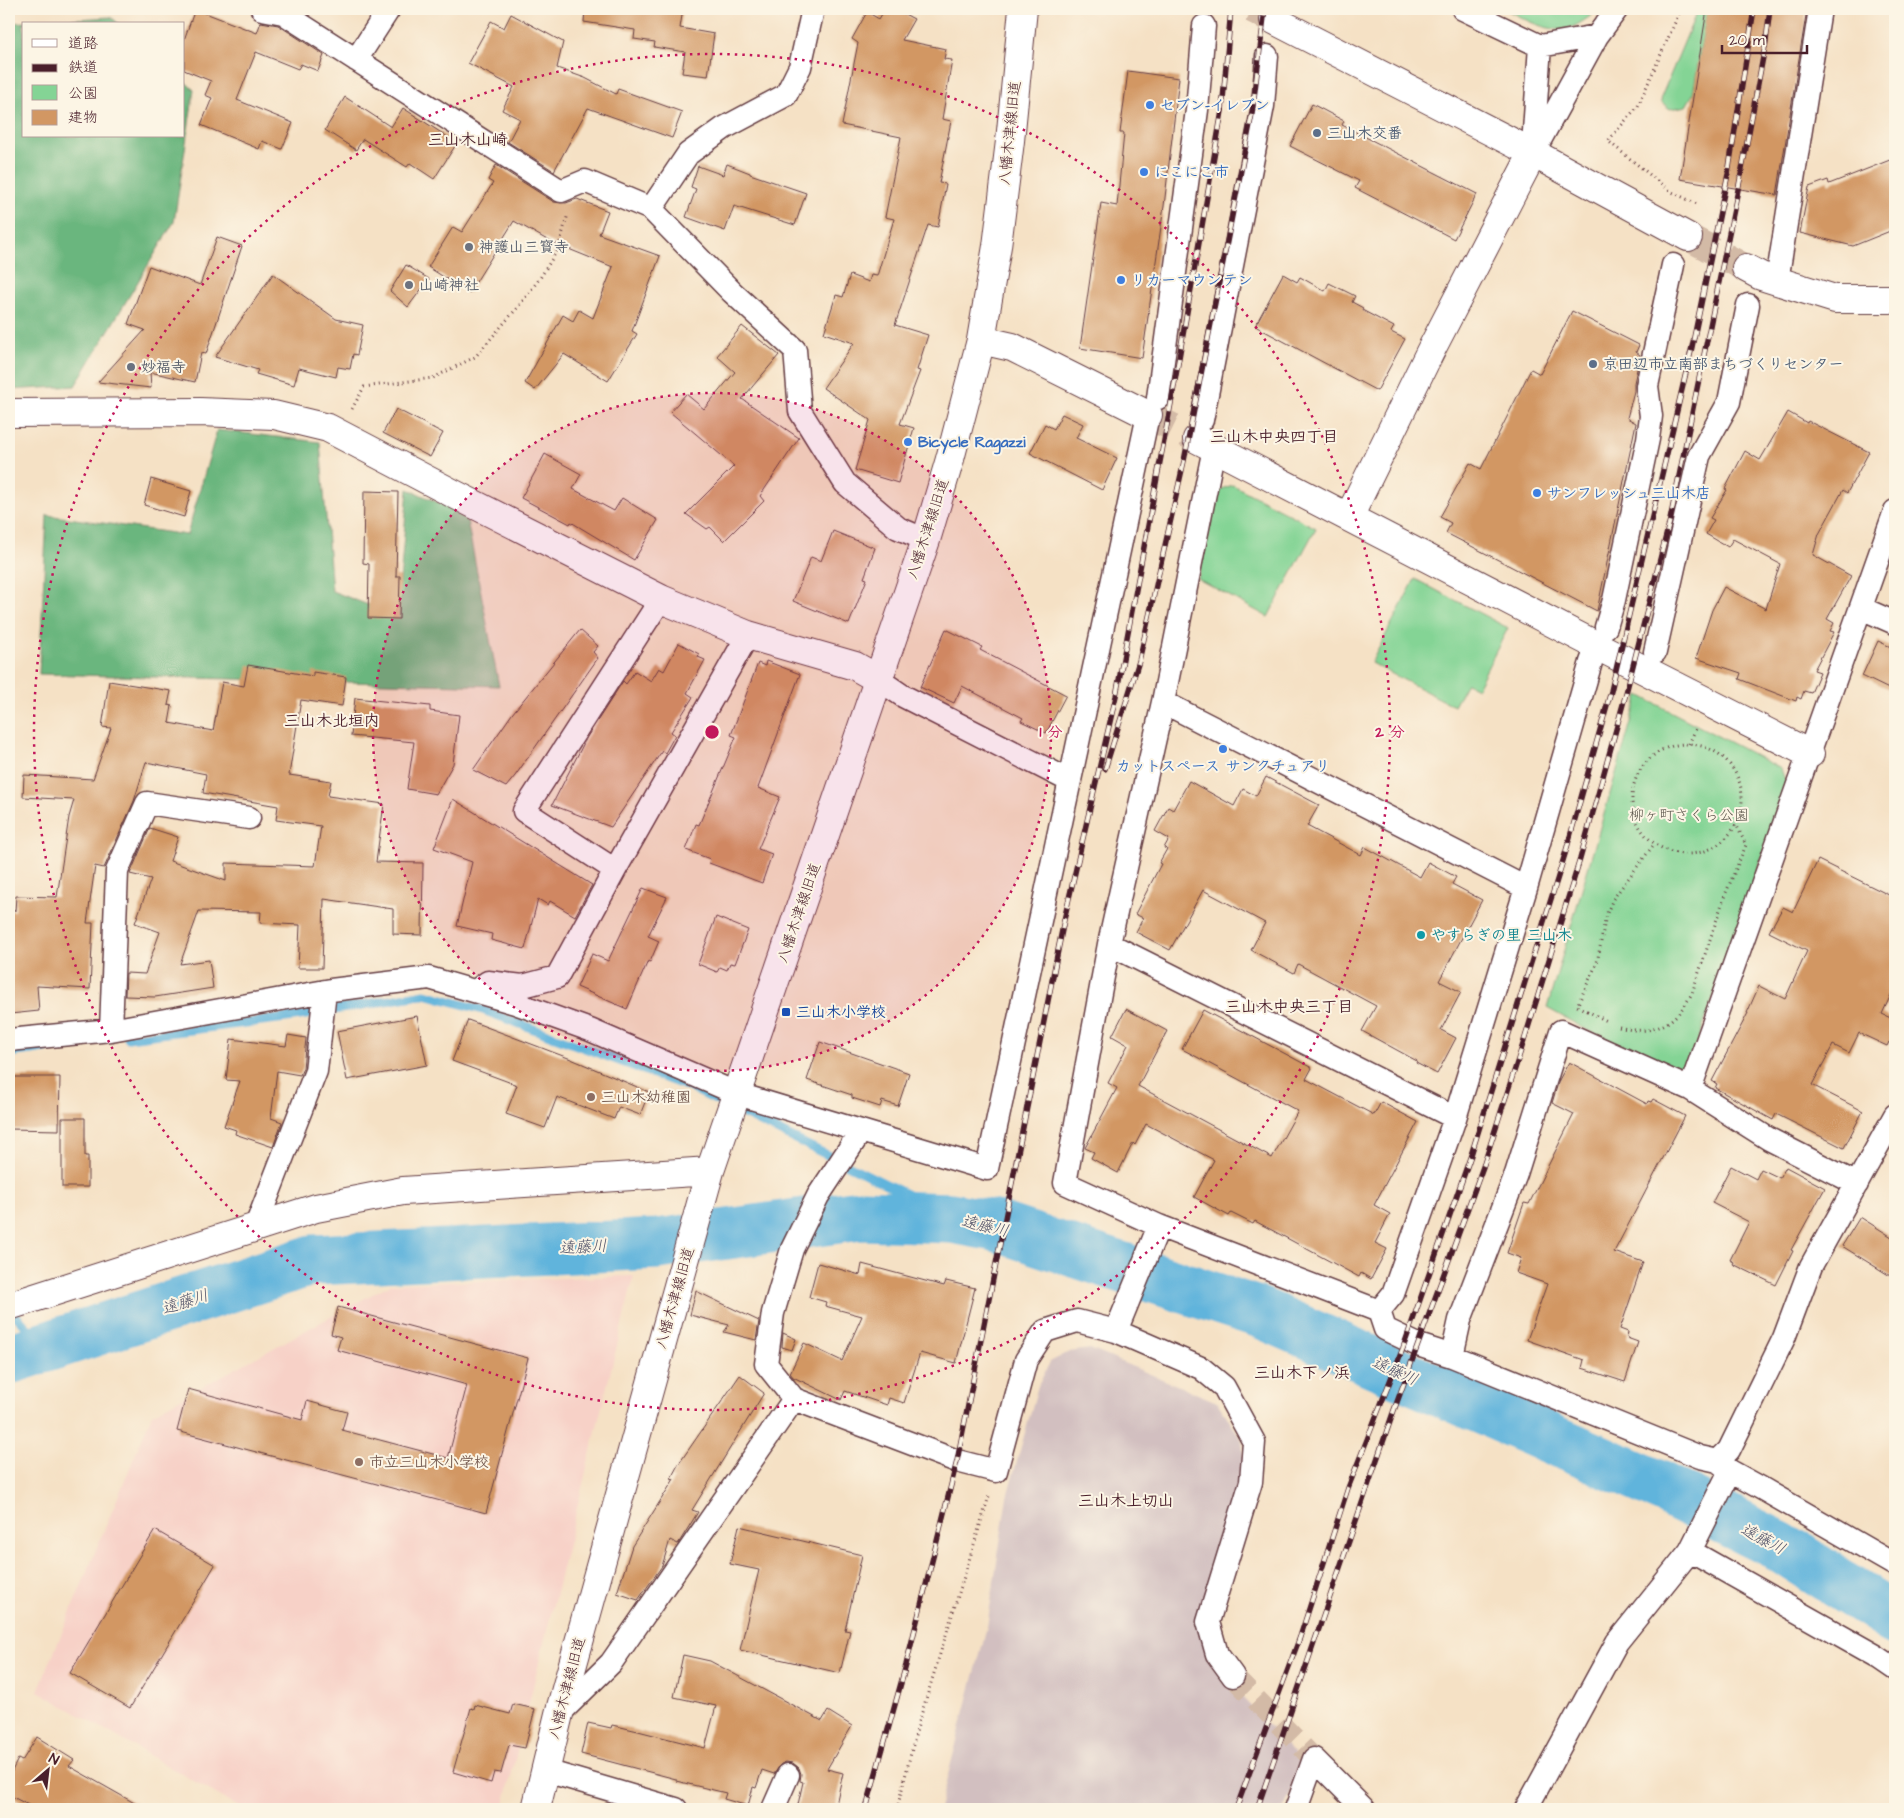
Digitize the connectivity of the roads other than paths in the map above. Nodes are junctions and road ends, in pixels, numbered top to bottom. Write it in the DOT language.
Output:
graph roads {
  1 [pos="262,9"];
  2 [pos="389,9"];
  3 [pos="813,9"];
  4 [pos="1023,9"];
  5 [pos="1463,9"];
  6 [pos="1616,9"];
  7 [pos="1820,9"];
  8 [pos="1274,20"];
  9 [pos="1204,26"];
  10 [pos="1598,36"];
  11 [pos="1540,46"];
  12 [pos="1267,56"];
  13 [pos="356,60"];
  14 [pos="1533,153"];
  15 [pos="651,209"];
  16 [pos="1688,237"];
  17 [pos="1673,265"];
  18 [pos="1746,268"];
  19 [pos="1777,281"];
  20 [pos="1895,299"];
  21 [pos="1748,305"];
  22 [pos="981,340"];
  23 [pos="1153,406"];
  24 [pos="9,413"];
  25 [pos="1204,435"];
  26 [pos="1895,511"];
  27 [pos="1349,518"];
  28 [pos="926,540"];
  29 [pos="661,600"];
  30 [pos="1861,608"];
  31 [pos="1895,624"];
  32 [pos="748,635"];
  33 [pos="1602,637"];
  34 [pos="1655,652"];
  35 [pos="878,679"];
  36 [pos="1163,702"];
  37 [pos="1810,754"];
  38 [pos="1070,781"];
  39 [pos="249,818"];
  40 [pos="615,870"];
  41 [pos="1526,888"];
  42 [pos="1109,944"];
  43 [pos="324,991"];
  44 [pos="476,991"];
  45 [pos="111,1030"];
  46 [pos="9,1040"];
  47 [pos="1690,1089"];
  48 [pos="738,1094"];
  49 [pos="1895,1115"];
  50 [pos="1455,1118"];
  51 [pos="861,1131"];
  52 [pos="710,1171"];
  53 [pos="1857,1184"];
  54 [pos="256,1226"];
  55 [pos="1159,1226"];
  56 [pos="9,1306"];
  57 [pos="1379,1311"];
  58 [pos="1116,1331"];
  59 [pos="1452,1356"];
  60 [pos="794,1399"];
  61 [pos="1724,1473"];
  62 [pos="1692,1547"];
  63 [pos="1895,1565"];
  64 [pos="1895,1669"];
  65 [pos="1233,1676"];
  66 [pos="559,1714"];
  67 [pos="546,1771"];
  68 [pos="788,1775"];
  69 [pos="536,1809"];
  70 [pos="676,1809"];
  71 [pos="774,1809"];
  72 [pos="1296,1809"];
  73 [pos="1364,1809"];
  74 [pos="1526,1809"];
  1 -- 13 [label="street"];
  2 -- 13 [label="street"];
  3 -- 15 [label="street"];
  4 -- 22 [label="street, 八幡木津線旧道"];
  5 -- 11 [label="street"];
  6 -- 10 [label="street"];
  7 -- 19 [label="street"];
  8 -- 14 [label="street"];
  9 -- 23 [label="street"];
  10 -- 11 [label="street"];
  10 -- 14 [label="street"];
  11 -- 14 [label="street"];
  12 -- 25 [label="street"];
  13 -- 15 [label="street"];
  14 -- 16 [label="street"];
  14 -- 27 [label="street"];
  15 -- 28 [label="street"];
  17 -- 33 [label="street"];
  18 -- 19 [label="street"];
  19 -- 20 [label="street"];
  21 -- 34 [label="street"];
  22 -- 23 [label="street"];
  22 -- 28 [label="street, 八幡木津線旧道"];
  23 -- 38 [label="street"];
  24 -- 29 [label="street"];
  25 -- 27 [label="street"];
  25 -- 36 [label="street"];
  26 -- 30 [label="street"];
  27 -- 33 [label="street"];
  28 -- 35 [label="street, 八幡木津線旧道"];
  29 -- 32 [label="street"];
  29 -- 40 [label="street"];
  30 -- 31 [label="street"];
  30 -- 37 [label="street"];
  32 -- 35 [label="street"];
  32 -- 40 [label="street"];
  33 -- 37 [label="street"];
  33 -- 41 [label="street"];
  35 -- 38 [label="street"];
  35 -- 48 [label="street, 八幡木津線旧道"];
  36 -- 41 [label="street"];
  36 -- 42 [label="street"];
  37 -- 47 [label="street"];
  38 -- 51 [label="street"];
  39 -- 45 [label="street"];
  40 -- 44 [label="street"];
  41 -- 50 [label="street"];
  42 -- 50 [label="street"];
  42 -- 55 [label="street"];
  43 -- 44 [label="street"];
  43 -- 45 [label="street"];
  43 -- 54 [label="street"];
  44 -- 48 [label="street"];
  45 -- 46 [label="street"];
  47 -- 53 [label="street"];
  47 -- 59 [label="street"];
  48 -- 51 [label="street"];
  48 -- 52 [label="street, 八幡木津線旧道"];
  49 -- 53 [label="street"];
  50 -- 57 [label="street"];
  51 -- 60 [label="street"];
  52 -- 54 [label="street"];
  52 -- 66 [label="street, 八幡木津線旧道"];
  53 -- 61 [label="street"];
  54 -- 56 [label="street"];
  55 -- 57 [label="street"];
  55 -- 58 [label="street"];
  57 -- 59 [label="street"];
  58 -- 60 [label="street"];
  58 -- 65 [label="street"];
  59 -- 61 [label="street"];
  60 -- 66 [label="street"];
  61 -- 62 [label="street"];
  61 -- 63 [label="street"];
  62 -- 64 [label="street"];
  62 -- 74 [label="street"];
  66 -- 67 [label="street, 八幡木津線旧道"];
  67 -- 69 [label="street, 八幡木津線旧道"];
  67 -- 70 [label="street"];
  68 -- 71 [label="street"];
  72 -- 73 [label="street"];
}
